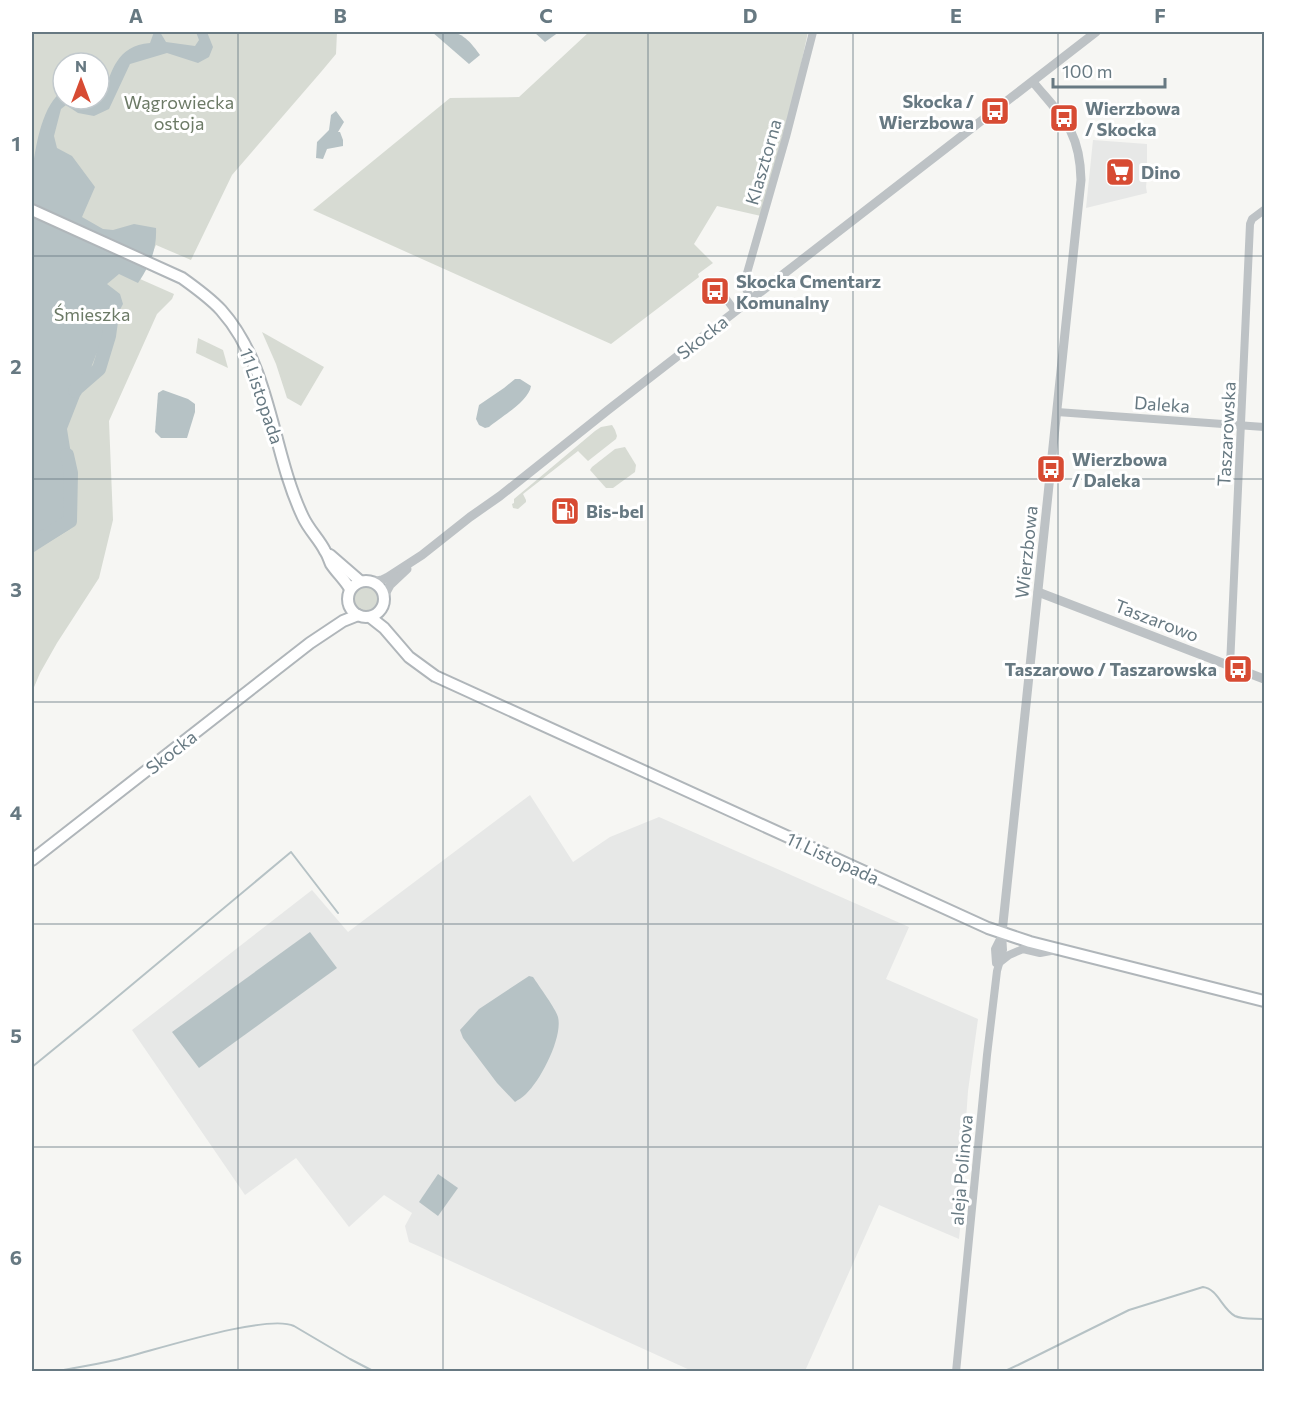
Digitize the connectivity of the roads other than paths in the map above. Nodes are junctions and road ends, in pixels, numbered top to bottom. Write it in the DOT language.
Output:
graph roads {
  1 [pos="813,32"];
  2 [pos="1096,32"];
  3 [pos="1033,82"];
  4 [pos="32,210"];
  5 [pos="1264,210"];
  6 [pos="724,296"];
  7 [pos="751,299"];
  8 [pos="735,311"];
  9 [pos="1057,411"];
  10 [pos="1242,425"];
  11 [pos="1264,427"];
  12 [pos="325,551"];
  13 [pos="422,555"];
  14 [pos="360,581"];
  15 [pos="372,582"];
  16 [pos="350,589"];
  17 [pos="1038,592"];
  18 [pos="348,602"];
  19 [pos="383,602"];
  20 [pos="364,616"];
  21 [pos="310,643"];
  22 [pos="419,665"];
  23 [pos="1230,666"];
  24 [pos="1264,679"];
  25 [pos="32,860"];
  26 [pos="1002,933"];
  27 [pos="1061,950"];
  28 [pos="998,967"];
  29 [pos="1264,1002"];
  30 [pos="956,1371"];
  1 -- 7 [label="street, Klasztorna"];
  2 -- 3 [label="street, Skocka"];
  3 -- 7 [label="street, Skocka"];
  3 -- 9 [label="street, Wierzbowa"];
  4 -- 12 [label="main road, 11 Listopada"];
  5 -- 10 [label="street, Taszarowska"];
  6 -- 8 [label="street"];
  7 -- 8 [label="street, Skocka"];
  8 -- 13 [label="street, Skocka"];
  9 -- 10 [label="street, Daleka"];
  9 -- 17 [label="street, Wierzbowa"];
  10 -- 11 [label="street, Daleka"];
  10 -- 23 [label="street, Taszarowska"];
  12 -- 14 [label="main road, 11 Listopada"];
  12 -- 16 [label="main road, 11 Listopada"];
  13 -- 15 [label="street, Skocka"];
  13 -- 19 [label="street, Skocka"];
  14 -- 15 [label="main road"];
  14 -- 16 [label="main road"];
  15 -- 19 [label="main road"];
  16 -- 18 [label="main road"];
  17 -- 23 [label="street, Taszarowo"];
  17 -- 26 [label="street, Wierzbowa"];
  18 -- 20 [label="main road"];
  18 -- 21 [label="main road, Skocka"];
  19 -- 20 [label="main road"];
  19 -- 22 [label="main road, 11 Listopada"];
  20 -- 21 [label="main road, Skocka"];
  20 -- 22 [label="main road, 11 Listopada"];
  21 -- 25 [label="main road, Skocka"];
  22 -- 26 [label="main road, 11 Listopada"];
  23 -- 24 [label="street, Taszarowo"];
  26 -- 27 [label="main road, 11 Listopada"];
  26 -- 28 [label="street, aleja Polinova"];
  27 -- 28 [label="street"];
  27 -- 29 [label="main road, 11 Listopada"];
  28 -- 30 [label="street, aleja Polinova"];
}
